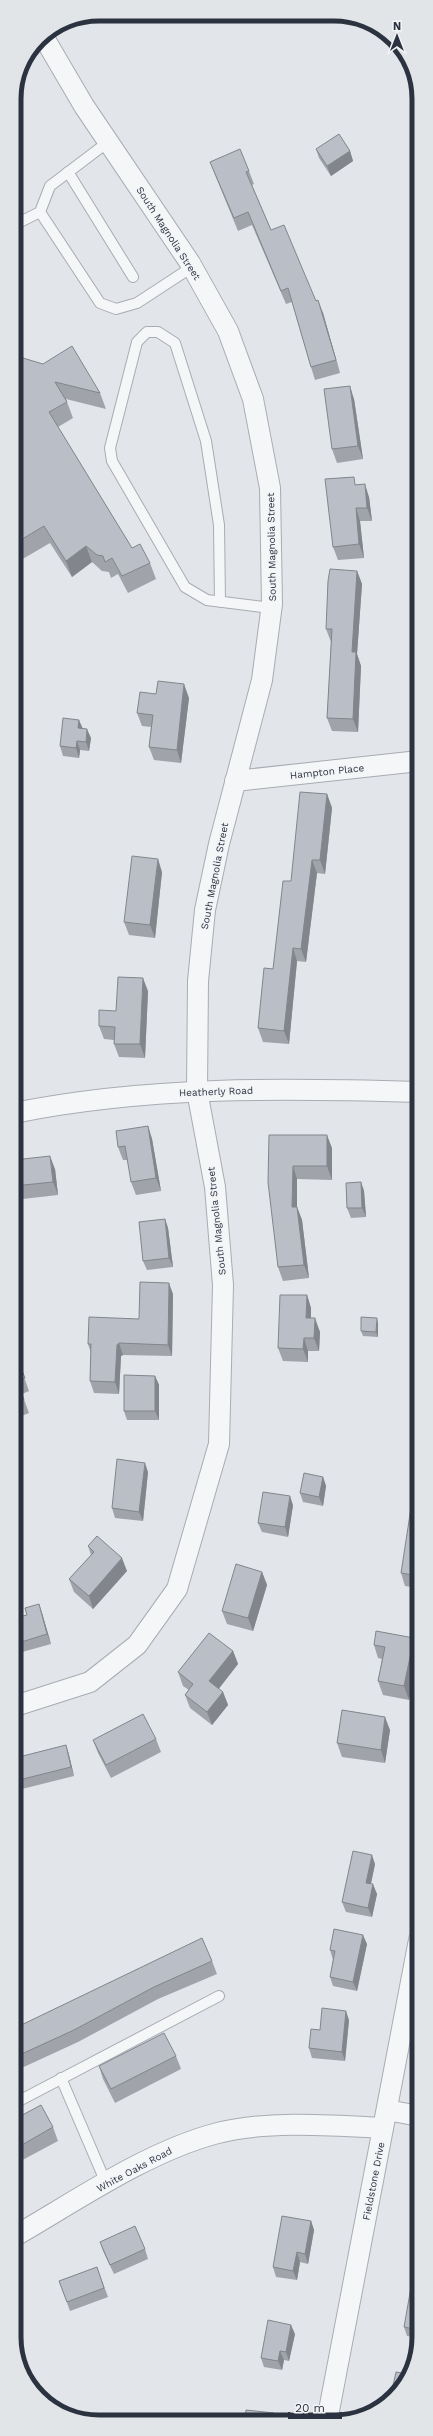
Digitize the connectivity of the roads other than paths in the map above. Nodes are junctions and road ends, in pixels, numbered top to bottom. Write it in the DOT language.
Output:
graph roads {
  1 [pos="46,42"];
  2 [pos="108,142"];
  3 [pos="68,172"];
  4 [pos="40,212"];
  5 [pos="21,222"];
  6 [pos="192,267"];
  7 [pos="133,277"];
  8 [pos="220,602"];
  9 [pos="271,608"];
  10 [pos="412,762"];
  11 [pos="236,780"];
  12 [pos="197,1091"];
  13 [pos="412,1092"];
  14 [pos="21,1113"];
  15 [pos="21,1704"];
  16 [pos="412,1977"];
  17 [pos="219,1996"];
  18 [pos="61,2078"];
  19 [pos="21,2100"];
  20 [pos="412,2117"];
  21 [pos="385,2119"];
  22 [pos="106,2183"];
  23 [pos="21,2233"];
  24 [pos="328,2415"];
  1 -- 2 [label="street, South Magnolia Street"];
  2 -- 3 [label="lane"];
  2 -- 6 [label="street, South Magnolia Street"];
  3 -- 4 [label="lane"];
  3 -- 7 [label="lane"];
  4 -- 5 [label="lane"];
  4 -- 6 [label="lane"];
  6 -- 9 [label="street, South Magnolia Street"];
  8 -- 8 [label="lane"];
  8 -- 9 [label="lane"];
  9 -- 11 [label="street, South Magnolia Street"];
  10 -- 11 [label="street, Hampton Place"];
  11 -- 12 [label="street, South Magnolia Street"];
  12 -- 13 [label="street, Heatherly Road"];
  12 -- 14 [label="street, Heatherly Road"];
  12 -- 15 [label="street, South Magnolia Street"];
  16 -- 21 [label="street, Fieldstone Drive"];
  17 -- 18 [label="lane"];
  18 -- 19 [label="lane"];
  18 -- 22 [label="lane"];
  20 -- 21 [label="street, White Oaks Road"];
  21 -- 22 [label="street, White Oaks Road"];
  21 -- 24 [label="street, Fieldstone Drive"];
  22 -- 23 [label="street, White Oaks Road"];
}
